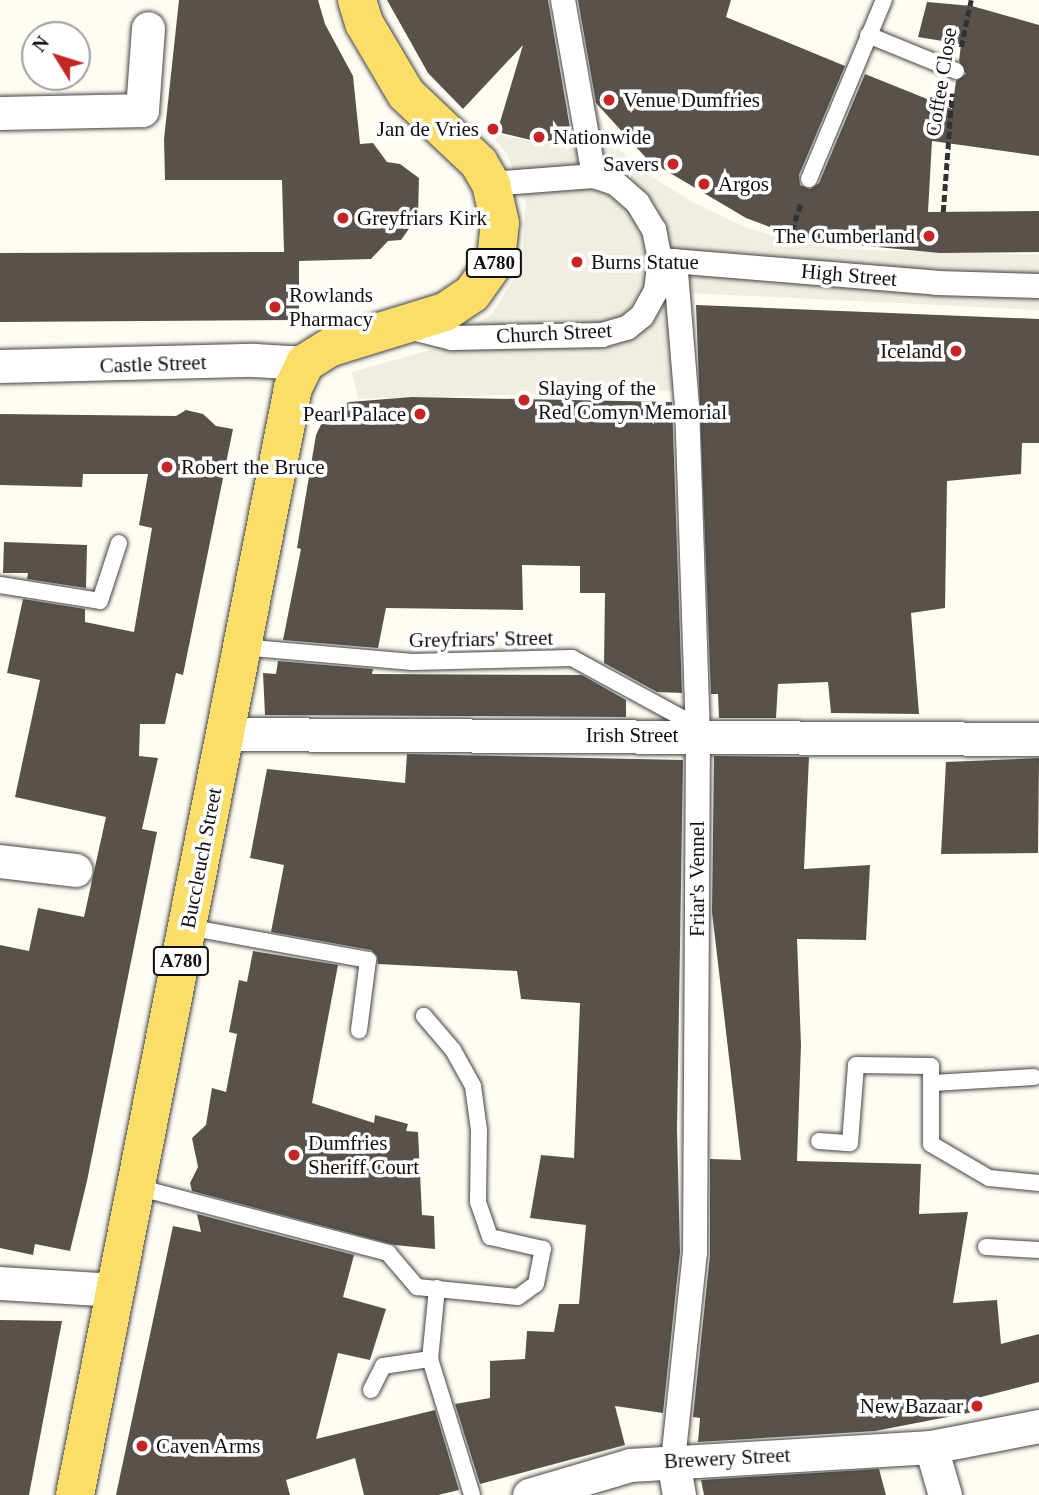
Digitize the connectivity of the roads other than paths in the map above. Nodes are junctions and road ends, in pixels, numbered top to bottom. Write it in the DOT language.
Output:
graph roads {
  1 [pos="563,0"];
  2 [pos="884,0"];
  3 [pos="360,12"];
  4 [pos="148,29"];
  5 [pos="868,35"];
  6 [pos="956,71"];
  7 [pos="0,113"];
  8 [pos="594,176"];
  9 [pos="809,179"];
  10 [pos="491,184"];
  11 [pos="668,261"];
  12 [pos="1039,286"];
  13 [pos="404,326"];
  14 [pos="305,363"];
  15 [pos="0,366"];
  16 [pos="119,543"];
  17 [pos="0,585"];
  18 [pos="241,647"];
  19 [pos="225,734"];
  20 [pos="698,736"];
  21 [pos="1039,740"];
  22 [pos="0,861"];
  23 [pos="75,870"];
  24 [pos="188,927"];
  25 [pos="425,1016"];
  26 [pos="359,1030"];
  27 [pos="1034,1077"];
  28 [pos="933,1083"];
  29 [pos="819,1141"];
  30 [pos="1039,1183"];
  31 [pos="136,1187"];
  32 [pos="986,1247"];
  33 [pos="1039,1250"];
  34 [pos="0,1283"];
  35 [pos="437,1289"];
  36 [pos="116,1290"];
  37 [pos="430,1359"];
  38 [pos="371,1390"];
  39 [pos="1039,1426"];
  40 [pos="931,1447"];
  41 [pos="673,1461"];
  42 [pos="75,1495"];
  43 [pos="472,1495"];
  44 [pos="529,1495"];
  45 [pos="679,1495"];
  46 [pos="945,1495"];
  1 -- 8 [label="street"];
  2 -- 5 [label="lane"];
  3 -- 10 [label="main road, A780"];
  4 -- 7 [label="street"];
  5 -- 6 [label="lane"];
  5 -- 9 [label="lane"];
  8 -- 10 [label="street"];
  8 -- 11 [label="street, Friar's Vennel"];
  10 -- 13 [label="main road, A780"];
  11 -- 12 [label="street, High Street"];
  11 -- 13 [label="street, Church Street"];
  11 -- 20 [label="street, Friar's Vennel"];
  13 -- 14 [label="main road, A780"];
  14 -- 15 [label="street, Castle Street"];
  14 -- 18 [label="main road, Buccleuch Street / A780"];
  16 -- 17 [label="lane"];
  18 -- 19 [label="main road, Buccleuch Street / A780"];
  18 -- 20 [label="lane, Greyfriars' Street"];
  19 -- 20 [label="street, Irish Street"];
  19 -- 24 [label="main road, Buccleuch Street / A780"];
  20 -- 21 [label="street, Irish Street"];
  20 -- 41 [label="street, Friar's Vennel"];
  22 -- 23 [label="street"];
  24 -- 26 [label="lane"];
  24 -- 31 [label="main road, Buccleuch Street / A780"];
  25 -- 35 [label="lane"];
  27 -- 28 [label="lane"];
  28 -- 29 [label="lane"];
  28 -- 30 [label="lane"];
  31 -- 35 [label="lane"];
  31 -- 36 [label="main road, Buccleuch Street / A780"];
  32 -- 33 [label="lane"];
  34 -- 36 [label="street"];
  35 -- 37 [label="lane"];
  36 -- 42 [label="main road, Buccleuch Street / A780"];
  37 -- 38 [label="lane"];
  37 -- 43 [label="lane"];
  39 -- 40 [label="street, Brewery Street"];
  40 -- 41 [label="street, Brewery Street"];
  40 -- 46 [label="street"];
  41 -- 44 [label="street, Brewery Street"];
  41 -- 45 [label="street, Friar's Vennel"];
}
